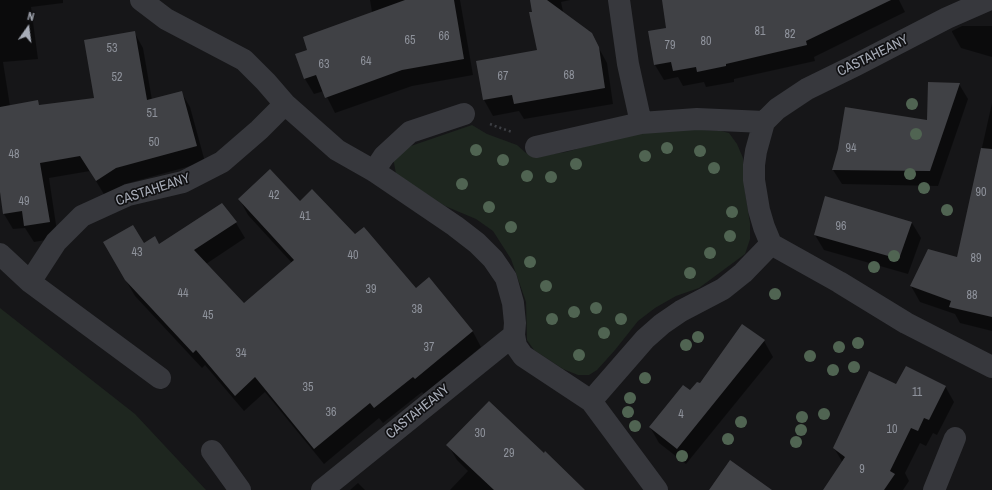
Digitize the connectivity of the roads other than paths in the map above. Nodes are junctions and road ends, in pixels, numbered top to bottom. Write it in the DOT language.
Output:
graph roads {
  1 [pos="141,0"];
  2 [pos="619,0"];
  3 [pos="988,0"];
  4 [pos="285,104"];
  5 [pos="464,114"];
  6 [pos="764,122"];
  7 [pos="641,123"];
  8 [pos="536,147"];
  9 [pos="374,171"];
  10 [pos="771,244"];
  11 [pos="0,254"];
  12 [pos="30,282"];
  13 [pos="514,335"];
  14 [pos="992,367"];
  15 [pos="160,378"];
  16 [pos="591,400"];
  17 [pos="956,438"];
  18 [pos="212,451"];
  19 [pos="240,490"];
  20 [pos="322,490"];
  21 [pos="657,490"];
  22 [pos="934,490"];
  1 -- 4 [label="street"];
  2 -- 7 [label="street"];
  3 -- 6 [label="street, CASTAHEANY"];
  4 -- 9 [label="street"];
  4 -- 12 [label="street, CASTAHEANY"];
  5 -- 9 [label="street"];
  6 -- 7 [label="street"];
  6 -- 10 [label="street"];
  7 -- 8 [label="street"];
  9 -- 13 [label="street"];
  10 -- 14 [label="street"];
  10 -- 16 [label="street"];
  11 -- 12 [label="street"];
  12 -- 15 [label="street"];
  13 -- 16 [label="street"];
  13 -- 20 [label="street, CASTAHEANY"];
  16 -- 21 [label="street"];
  17 -- 22 [label="street"];
  18 -- 19 [label="street"];
}
